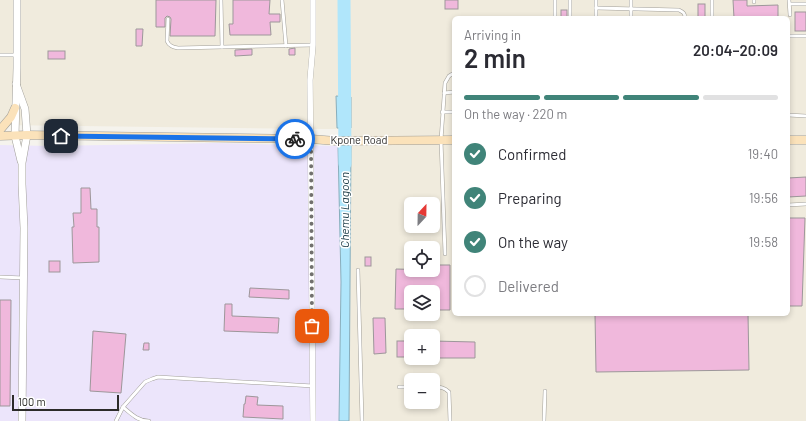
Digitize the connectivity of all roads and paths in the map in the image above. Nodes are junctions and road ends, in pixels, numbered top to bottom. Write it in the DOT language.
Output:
graph roads {
  1 [pos="17,0"];
  2 [pos="221,0"];
  3 [pos="282,0"];
  4 [pos="313,0"];
  5 [pos="555,0"];
  6 [pos="570,0"];
  7 [pos="596,0"];
  8 [pos="631,0"];
  9 [pos="712,0"];
  10 [pos="789,0"];
  11 [pos="790,4"];
  12 [pos="806,4"];
  13 [pos="596,8"];
  14 [pos="631,9"];
  15 [pos="555,16"];
  16 [pos="570,16"];
  17 [pos="596,16"];
  18 [pos="631,16"];
  19 [pos="685,16"];
  20 [pos="712,16"];
  21 [pos="790,16"];
  22 [pos="168,19"];
  23 [pos="790,36"];
  24 [pos="806,36"];
  25 [pos="313,45"];
  26 [pos="286,46"];
  27 [pos="222,47"];
  28 [pos="0,55"];
  29 [pos="17,55"];
  30 [pos="452,74"];
  31 [pos="16,84"];
  32 [pos="452,92"];
  33 [pos="444,93"];
  34 [pos="15,108"];
  35 [pos="442,112"];
  36 [pos="452,112"];
  37 [pos="790,115"];
  38 [pos="806,116"];
  39 [pos="0,130"];
  40 [pos="27,135"];
  41 [pos="0,136"];
  42 [pos="15,136"];
  43 [pos="311,139"];
  44 [pos="441,140"];
  45 [pos="452,140"];
  46 [pos="790,140"];
  47 [pos="806,140"];
  48 [pos="22,163"];
  49 [pos="806,204"];
  50 [pos="790,205"];
  51 [pos="445,254"];
  52 [pos="358,270"];
  53 [pos="0,277"];
  54 [pos="24,278"];
  55 [pos="313,386"];
  56 [pos="399,387"];
  57 [pos="404,387"];
  58 [pos="440,387"];
  59 [pos="545,391"];
  60 [pos="123,407"];
  61 [pos="22,421"];
  62 [pos="116,421"];
  63 [pos="146,421"];
  64 [pos="150,421"];
  65 [pos="313,421"];
  66 [pos="362,421"];
  67 [pos="450,421"];
  68 [pos="544,421"];
  1 -- 29 [label="street"];
  2 -- 27 [label="lane"];
  3 -- 26 [label="lane"];
  4 -- 25 [label="street"];
  5 -- 15 [label="lane"];
  6 -- 16 [label="lane"];
  7 -- 13 [label="lane"];
  8 -- 14 [label="lane"];
  9 -- 20 [label="lane"];
  10 -- 11 [label="lane"];
  11 -- 12 [label="lane"];
  11 -- 21 [label="lane"];
  13 -- 14 [label="lane"];
  13 -- 17 [label="lane"];
  14 -- 18 [label="lane"];
  14 -- 19 [label="lane"];
  22 -- 27 [label="lane"];
  23 -- 24 [label="lane"];
  25 -- 26 [label="lane"];
  25 -- 43 [label="street"];
  26 -- 27 [label="lane"];
  28 -- 29 [label="lane"];
  29 -- 31 [label="street"];
  30 -- 33 [label="lane"];
  31 -- 34 [label="street"];
  31 -- 40 [label="street"];
  32 -- 33 [label="lane"];
  33 -- 35 [label="lane"];
  34 -- 39 [label="main road"];
  34 -- 42 [label="street"];
  35 -- 36 [label="lane"];
  35 -- 44 [label="lane"];
  37 -- 38 [label="lane"];
  40 -- 42 [label="main road, Kpone Road"];
  40 -- 43 [label="main road, Kpone Road"];
  40 -- 48 [label="street"];
  41 -- 42 [label="main road, Kpone Road"];
  42 -- 48 [label="street"];
  43 -- 44 [label="main road, Kpone Road"];
  43 -- 55 [label="street"];
  44 -- 45 [label="main road, Kpone Road"];
  44 -- 51 [label="lane"];
  46 -- 47 [label="main road"];
  48 -- 54 [label="street"];
  49 -- 50 [label="lane"];
  52 -- 66 [label="lane"];
  53 -- 54 [label="lane"];
  54 -- 61 [label="street"];
  55 -- 60 [label="lane"];
  55 -- 65 [label="street"];
  56 -- 57 [label="lane"];
  58 -- 67 [label="lane"];
  59 -- 68 [label="lane"];
  60 -- 62 [label="lane"];
  60 -- 63 [label="lane"];
  63 -- 64 [label="lane"];
}
